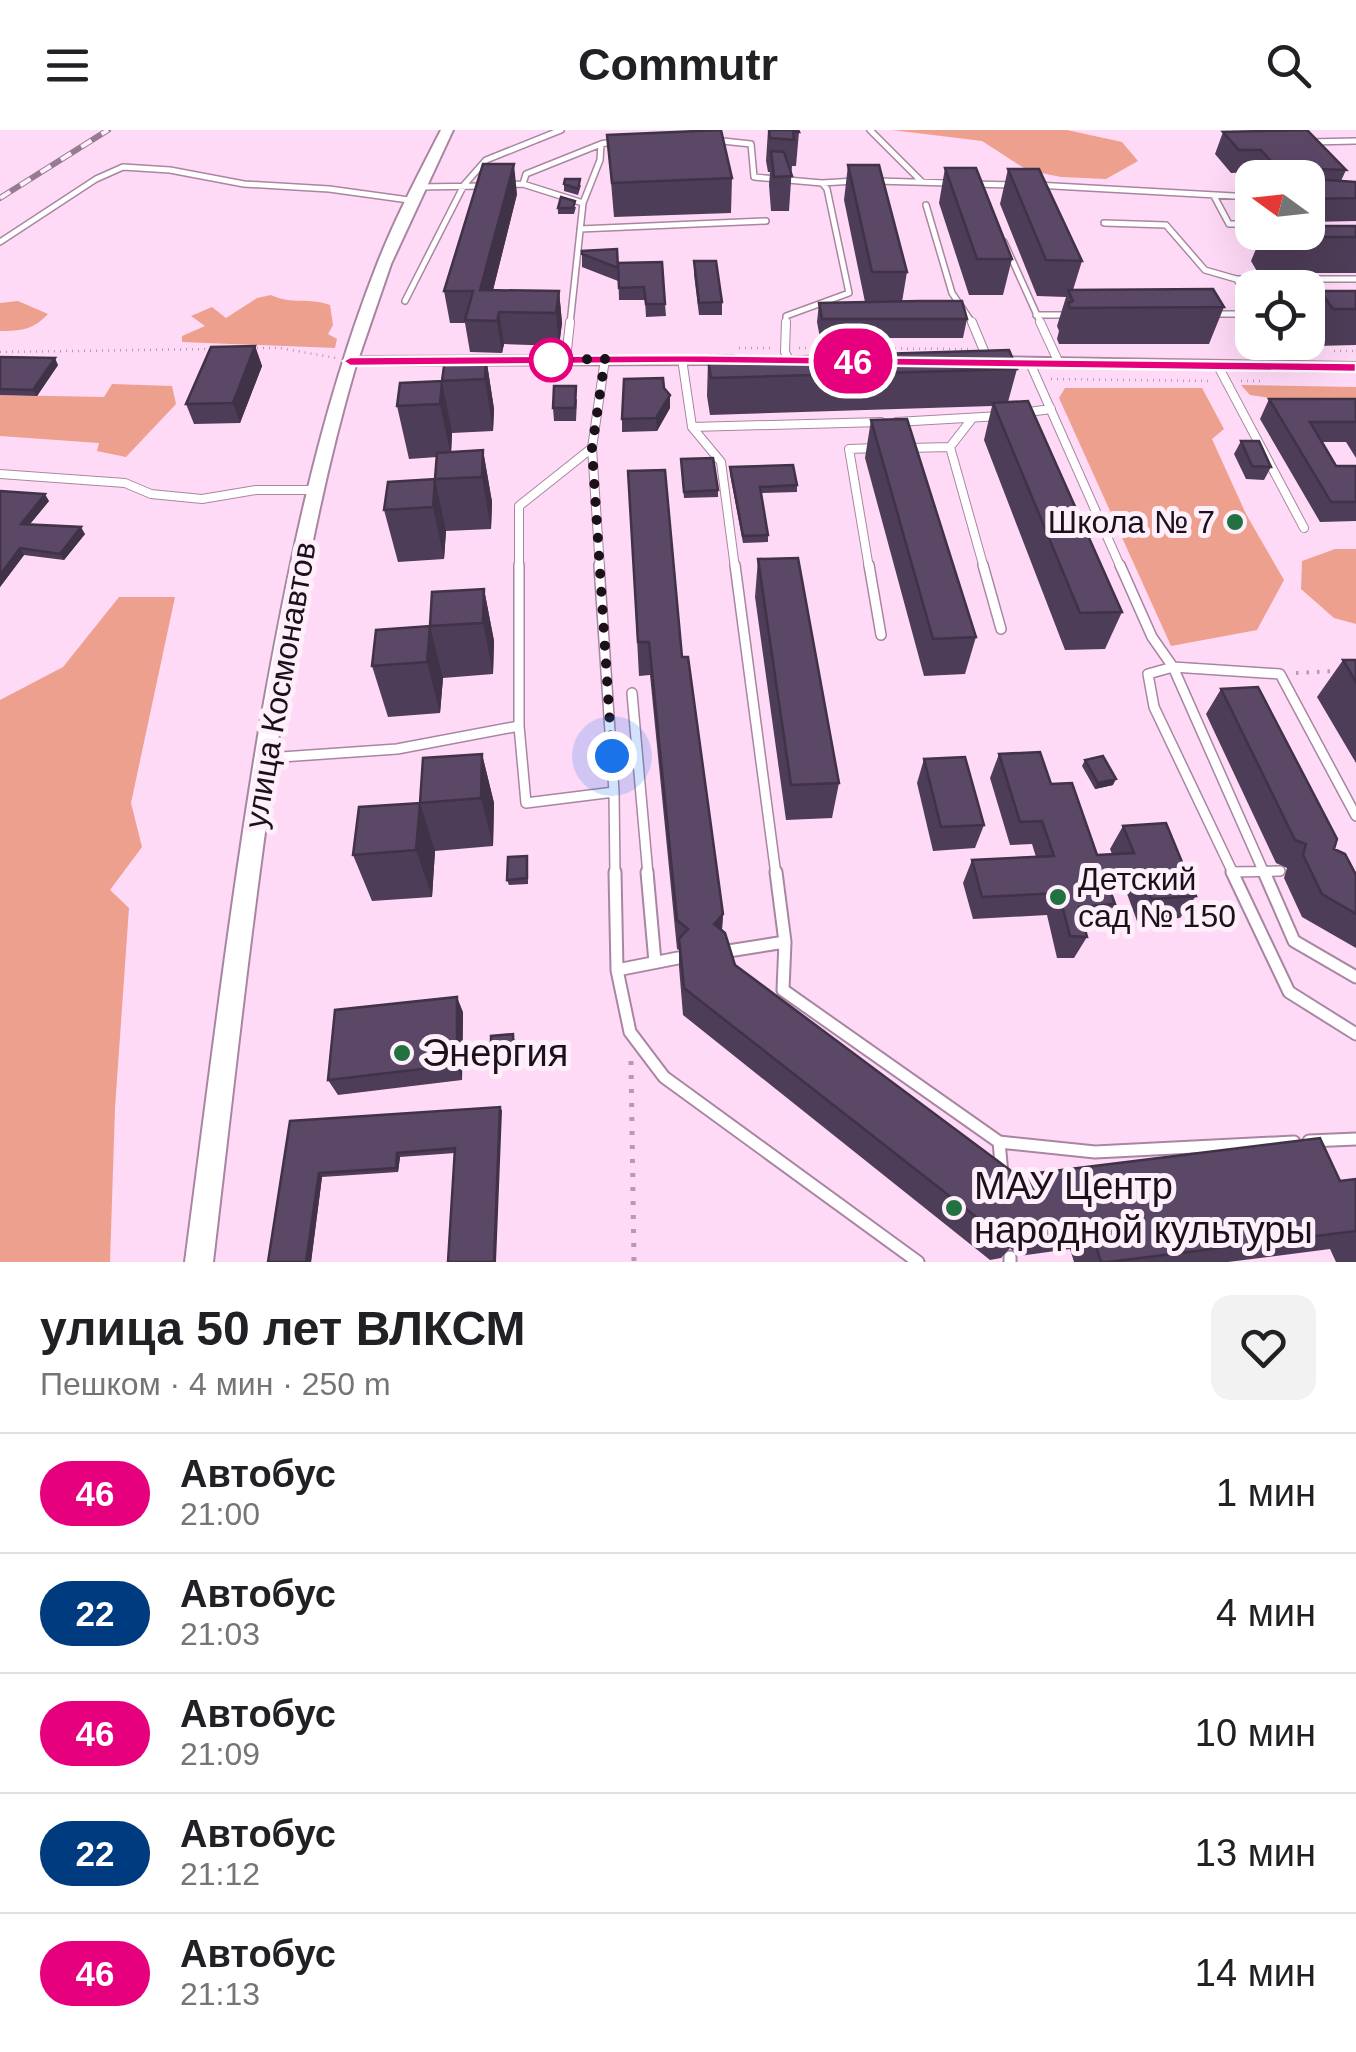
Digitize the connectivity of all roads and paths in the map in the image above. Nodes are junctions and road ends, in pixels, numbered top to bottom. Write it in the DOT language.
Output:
graph roads {
  1 [pos="447,130"];
  2 [pos="561,130"];
  3 [pos="870,130"];
  4 [pos="700,140"];
  5 [pos="630,141"];
  6 [pos="1356,141"];
  7 [pos="1302,142"];
  8 [pos="600,144"];
  9 [pos="619,159"];
  10 [pos="600,160"];
  11 [pos="822,182"];
  12 [pos="922,182"];
  13 [pos="523,184"];
  14 [pos="464,185"];
  15 [pos="413,194"];
  16 [pos="1214,196"];
  17 [pos="1235,196"];
  18 [pos="584,203"];
  19 [pos="926,204"];
  20 [pos="766,220"];
  21 [pos="1104,222"];
  22 [pos="1235,224"];
  23 [pos="580,229"];
  24 [pos="1001,235"];
  25 [pos="0,242"];
  26 [pos="1235,279"];
  27 [pos="1325,279"];
  28 [pos="1356,279"];
  29 [pos="405,301"];
  30 [pos="969,313"];
  31 [pos="951,314"];
  32 [pos="1036,314"];
  33 [pos="1075,314"];
  34 [pos="1213,314"];
  35 [pos="1235,314"];
  36 [pos="786,316"];
  37 [pos="823,316"];
  38 [pos="243,348"];
  39 [pos="726,348"];
  40 [pos="224,349"];
  41 [pos="1325,351"];
  42 [pos="1356,351"];
  43 [pos="0,352"];
  44 [pos="986,355"];
  45 [pos="775,357"];
  46 [pos="605,359"];
  47 [pos="682,359"];
  48 [pos="566,360"];
  49 [pos="809,360"];
  50 [pos="350,361"];
  51 [pos="968,361"];
  52 [pos="1030,362"];
  53 [pos="1059,363"];
  54 [pos="1218,366"];
  55 [pos="1356,367"];
  56 [pos="1051,409"];
  57 [pos="970,420"];
  58 [pos="692,427"];
  59 [pos="950,447"];
  60 [pos="592,448"];
  61 [pos="882,448"];
  62 [pos="899,448"];
  63 [pos="0,474"];
  64 [pos="314,490"];
  65 [pos="1304,528"];
  66 [pos="1001,629"];
  67 [pos="881,634"];
  68 [pos="1173,667"];
  69 [pos="1337,670"];
  70 [pos="1280,674"];
  71 [pos="632,693"];
  72 [pos="519,726"];
  73 [pos="264,758"];
  74 [pos="614,792"];
  75 [pos="1356,816"];
  76 [pos="1280,871"];
  77 [pos="1232,872"];
  78 [pos="1264,872"];
  79 [pos="785,942"];
  80 [pos="722,952"];
  81 [pos="678,958"];
  82 [pos="655,962"];
  83 [pos="618,970"];
  84 [pos="1356,977"];
  85 [pos="630,1032"];
  86 [pos="1356,1034"];
  87 [pos="1356,1139"];
  88 [pos="999,1142"];
  89 [pos="1004,1196"];
  90 [pos="199,1262"];
  91 [pos="634,1262"];
  92 [pos="918,1262"];
  1 -- 15 [label="street, улица Космонавтов"];
  2 -- 14 [label="lane"];
  3 -- 12 [label="lane"];
  4 -- 11 [label="lane"];
  5 -- 8 [label="lane"];
  6 -- 7 [label="lane"];
  8 -- 10 [label="lane"];
  8 -- 13 [label="lane"];
  9 -- 10 [label="lane"];
  10 -- 18 [label="lane"];
  11 -- 12 [label="lane"];
  11 -- 36 [label="lane"];
  12 -- 16 [label="lane"];
  13 -- 14 [label="lane"];
  13 -- 18 [label="lane"];
  14 -- 15 [label="lane"];
  14 -- 29 [label="lane"];
  15 -- 25 [label="lane"];
  15 -- 50 [label="street, улица Космонавтов"];
  16 -- 17 [label="lane"];
  16 -- 22 [label="lane"];
  18 -- 23 [label="lane"];
  19 -- 30 [label="lane"];
  20 -- 23 [label="lane"];
  21 -- 26 [label="lane"];
  23 -- 48 [label="lane"];
  24 -- 32 [label="lane"];
  27 -- 28 [label="lane"];
  30 -- 31 [label="lane"];
  30 -- 44 [label="lane"];
  32 -- 33 [label="lane"];
  32 -- 53 [label="lane"];
  34 -- 35 [label="lane"];
  36 -- 37 [label="lane"];
  36 -- 45 [label="lane"];
  38 -- 50 [label="path"];
  39 -- 45 [label="path"];
  40 -- 43 [label="path"];
  41 -- 42 [label="path"];
  44 -- 45 [label="path"];
  44 -- 51 [label="street"];
  44 -- 52 [label="street"];
  45 -- 47 [label="street"];
  45 -- 49 [label="street"];
  46 -- 47 [label="street"];
  46 -- 48 [label="street"];
  46 -- 60 [label="lane"];
  47 -- 58 [label="lane"];
  48 -- 50 [label="street"];
  50 -- 64 [label="street, улица Космонавтов"];
  52 -- 53 [label="street"];
  52 -- 56 [label="lane"];
  53 -- 54 [label="street"];
  54 -- 55 [label="street"];
  54 -- 65 [label="lane"];
  56 -- 57 [label="lane"];
  56 -- 68 [label="lane"];
  57 -- 58 [label="lane"];
  57 -- 59 [label="lane"];
  58 -- 79 [label="lane"];
  59 -- 62 [label="lane"];
  59 -- 66 [label="lane"];
  60 -- 72 [label="lane"];
  60 -- 74 [label="lane"];
  61 -- 67 [label="lane"];
  63 -- 64 [label="lane"];
  64 -- 73 [label="street, улица Космонавтов"];
  68 -- 70 [label="lane"];
  68 -- 77 [label="lane"];
  68 -- 78 [label="lane"];
  69 -- 70 [label="path"];
  70 -- 75 [label="lane"];
  71 -- 82 [label="lane"];
  72 -- 73 [label="lane"];
  72 -- 74 [label="lane"];
  73 -- 90 [label="street, улица Космонавтов"];
  74 -- 83 [label="lane"];
  76 -- 78 [label="lane"];
  77 -- 78 [label="lane"];
  77 -- 86 [label="lane"];
  78 -- 84 [label="lane"];
  79 -- 80 [label="lane"];
  79 -- 88 [label="lane"];
  81 -- 82 [label="lane"];
  82 -- 83 [label="lane"];
  83 -- 85 [label="lane"];
  85 -- 91 [label="path"];
  85 -- 92 [label="lane"];
  87 -- 88 [label="lane"];
  88 -- 89 [label="lane"];
}
